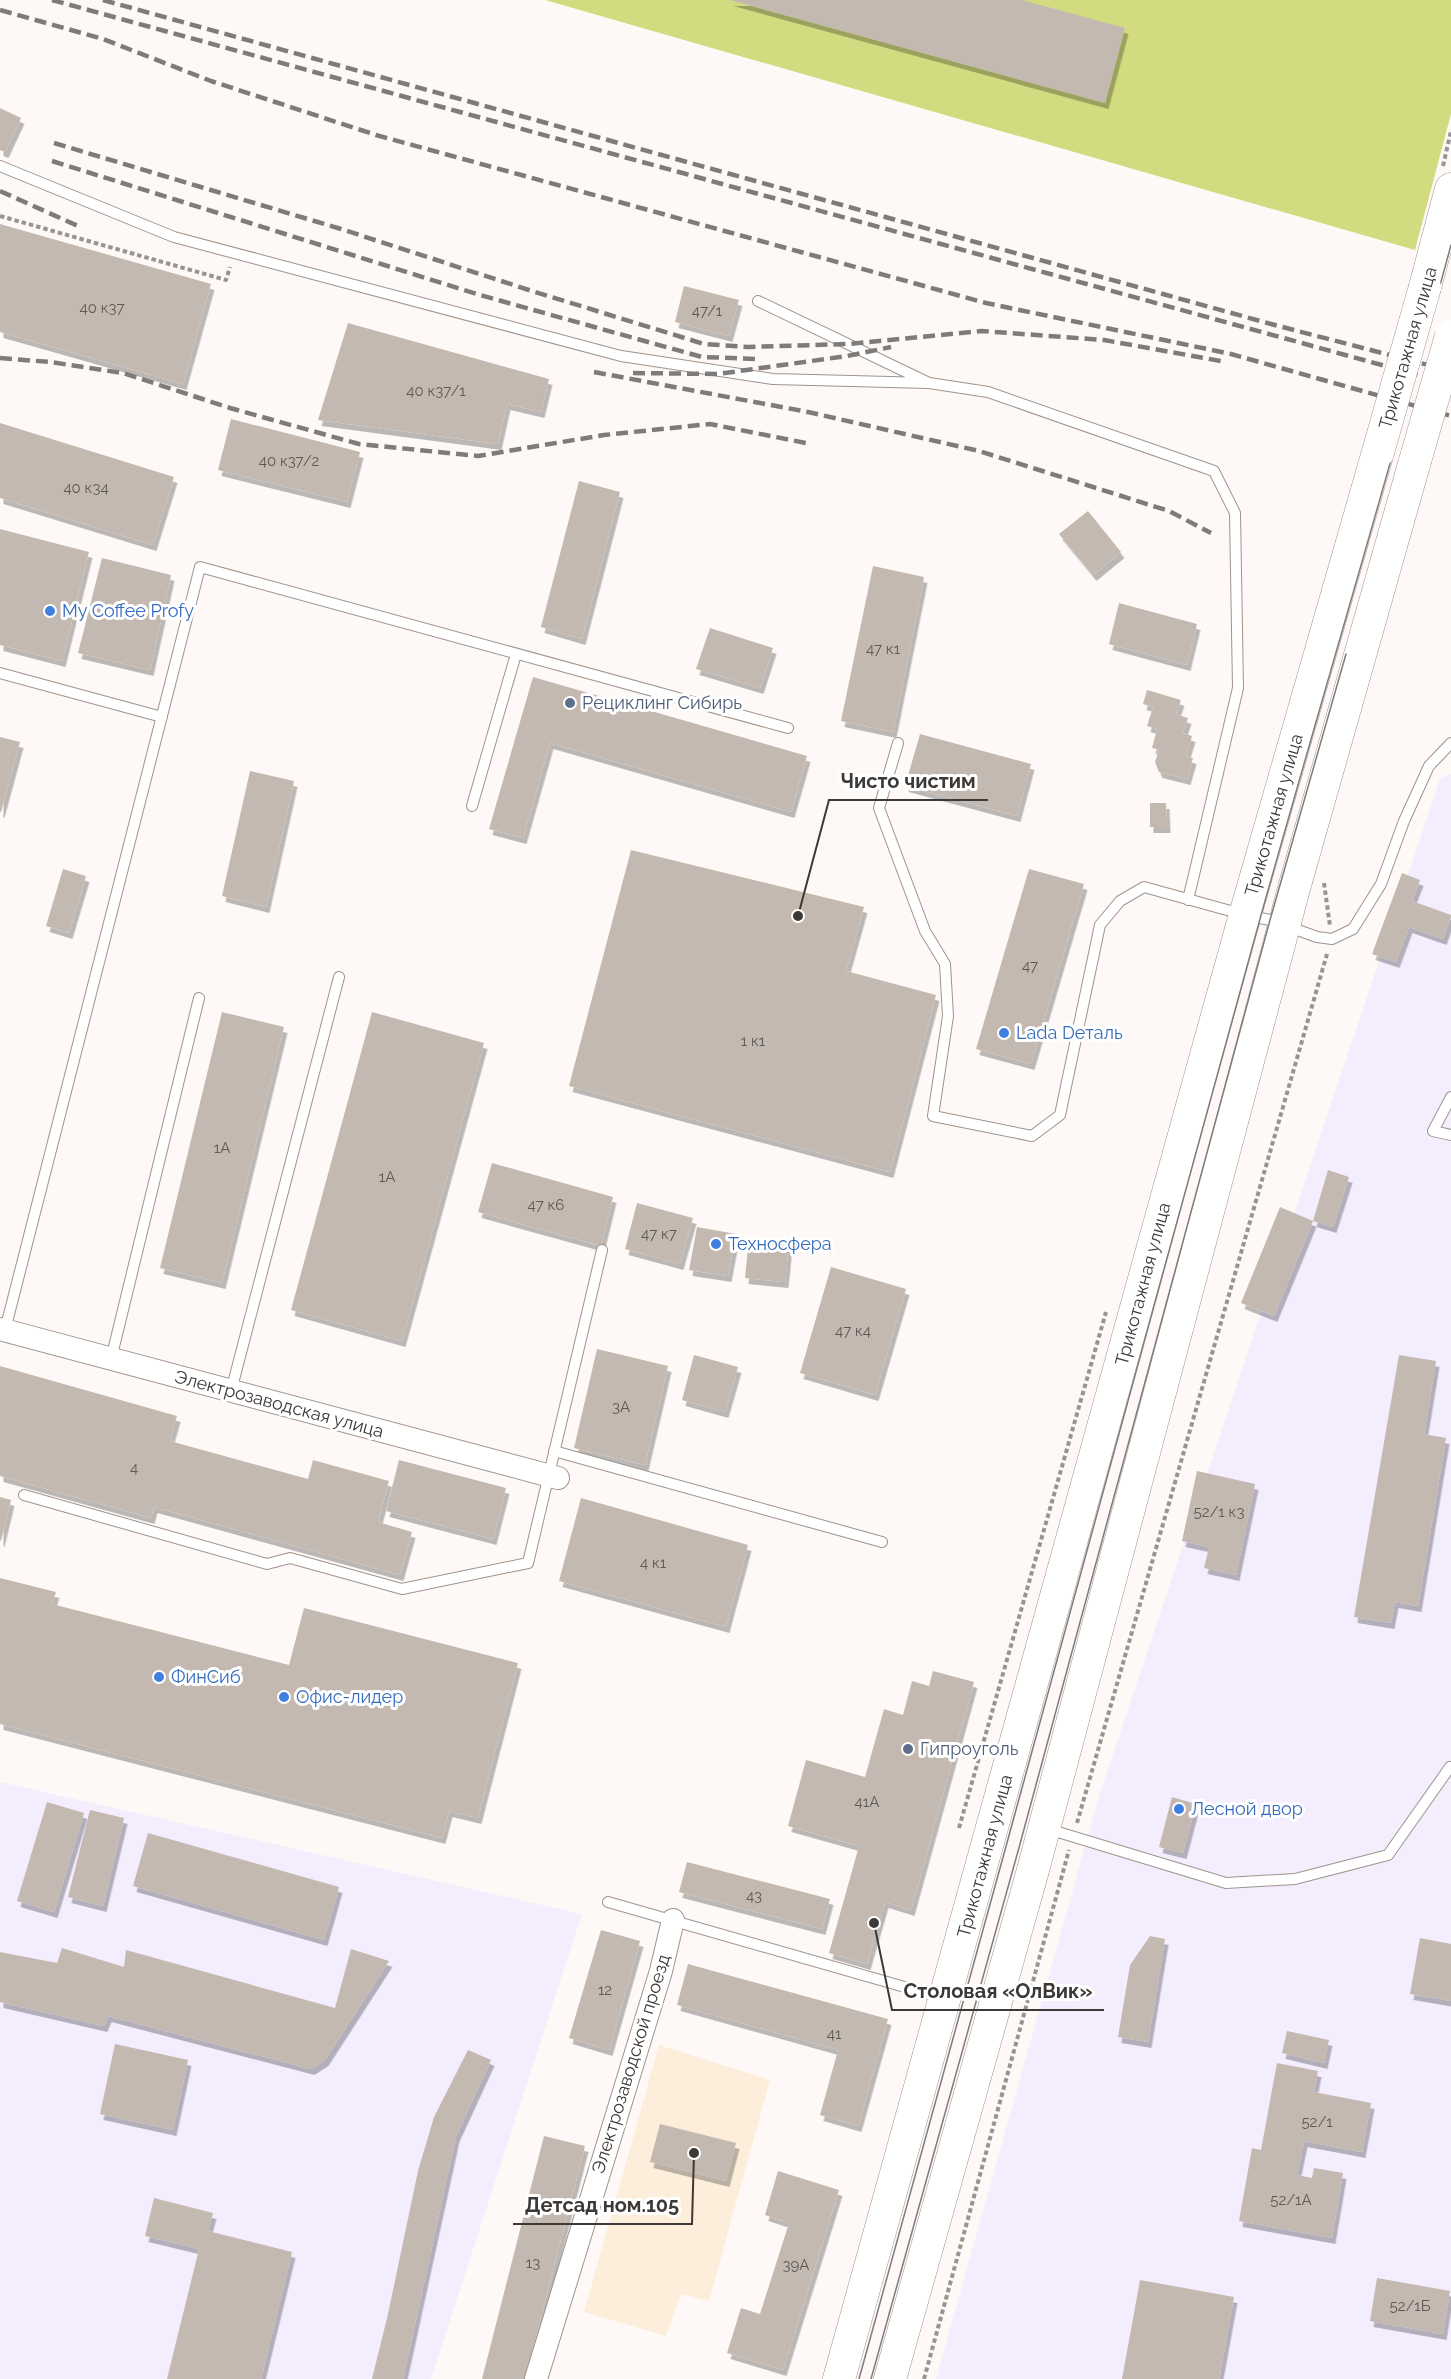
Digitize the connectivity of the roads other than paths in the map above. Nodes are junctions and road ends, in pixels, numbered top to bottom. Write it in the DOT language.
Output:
graph roads {
  1 [pos="0,166"];
  2 [pos="1451,189"];
  3 [pos="758,301"];
  4 [pos="1451,336"];
  5 [pos="929,383"];
  6 [pos="516,654"];
  7 [pos="0,673"];
  8 [pos="162,717"];
  9 [pos="788,728"];
  10 [pos="898,742"];
  11 [pos="1451,743"];
  12 [pos="472,806"];
  13 [pos="1188,900"];
  14 [pos="1245,915"];
  15 [pos="1284,924"];
  16 [pos="339,977"];
  17 [pos="199,998"];
  18 [pos="1451,1097"];
  19 [pos="1451,1135"];
  20 [pos="602,1250"];
  21 [pos="3,1330"];
  22 [pos="111,1359"];
  23 [pos="231,1391"];
  24 [pos="554,1451"];
  25 [pos="553,1477"];
  26 [pos="24,1495"];
  27 [pos="882,1542"];
  28 [pos="1450,1767"];
  29 [pos="1059,1833"];
  30 [pos="608,1902"];
  31 [pos="673,1920"];
  32 [pos="946,1999"];
  33 [pos="536,2379"];
  34 [pos="839,2379"];
  35 [pos="890,2379"];
  1 -- 5 [label="lane"];
  2 -- 14 [label="main road, Трикотажная улица, bridge"];
  3 -- 5 [label="lane"];
  4 -- 15 [label="main road, Трикотажная улица, bridge"];
  5 -- 13 [label="lane"];
  6 -- 8 [label="lane"];
  6 -- 9 [label="lane"];
  6 -- 12 [label="lane"];
  7 -- 8 [label="lane"];
  8 -- 21 [label="lane"];
  10 -- 13 [label="lane"];
  11 -- 15 [label="lane"];
  13 -- 14 [label="lane"];
  14 -- 15 [label="lane"];
  14 -- 32 [label="main road, Трикотажная улица"];
  15 -- 29 [label="main road, Трикотажная улица"];
  16 -- 23 [label="lane"];
  17 -- 22 [label="lane"];
  18 -- 19 [label="lane"];
  20 -- 24 [label="lane"];
  21 -- 22 [label="street, Электрозаводская улица"];
  22 -- 23 [label="street, Электрозаводская улица"];
  23 -- 25 [label="street, Электрозаводская улица"];
  24 -- 25 [label="lane"];
  24 -- 27 [label="lane"];
  25 -- 26 [label="lane"];
  28 -- 29 [label="lane"];
  29 -- 35 [label="main road, Трикотажная улица"];
  30 -- 31 [label="lane"];
  31 -- 32 [label="lane"];
  31 -- 33 [label="street, Электрозаводской проезд"];
  32 -- 34 [label="main road, Трикотажная улица"];
}
